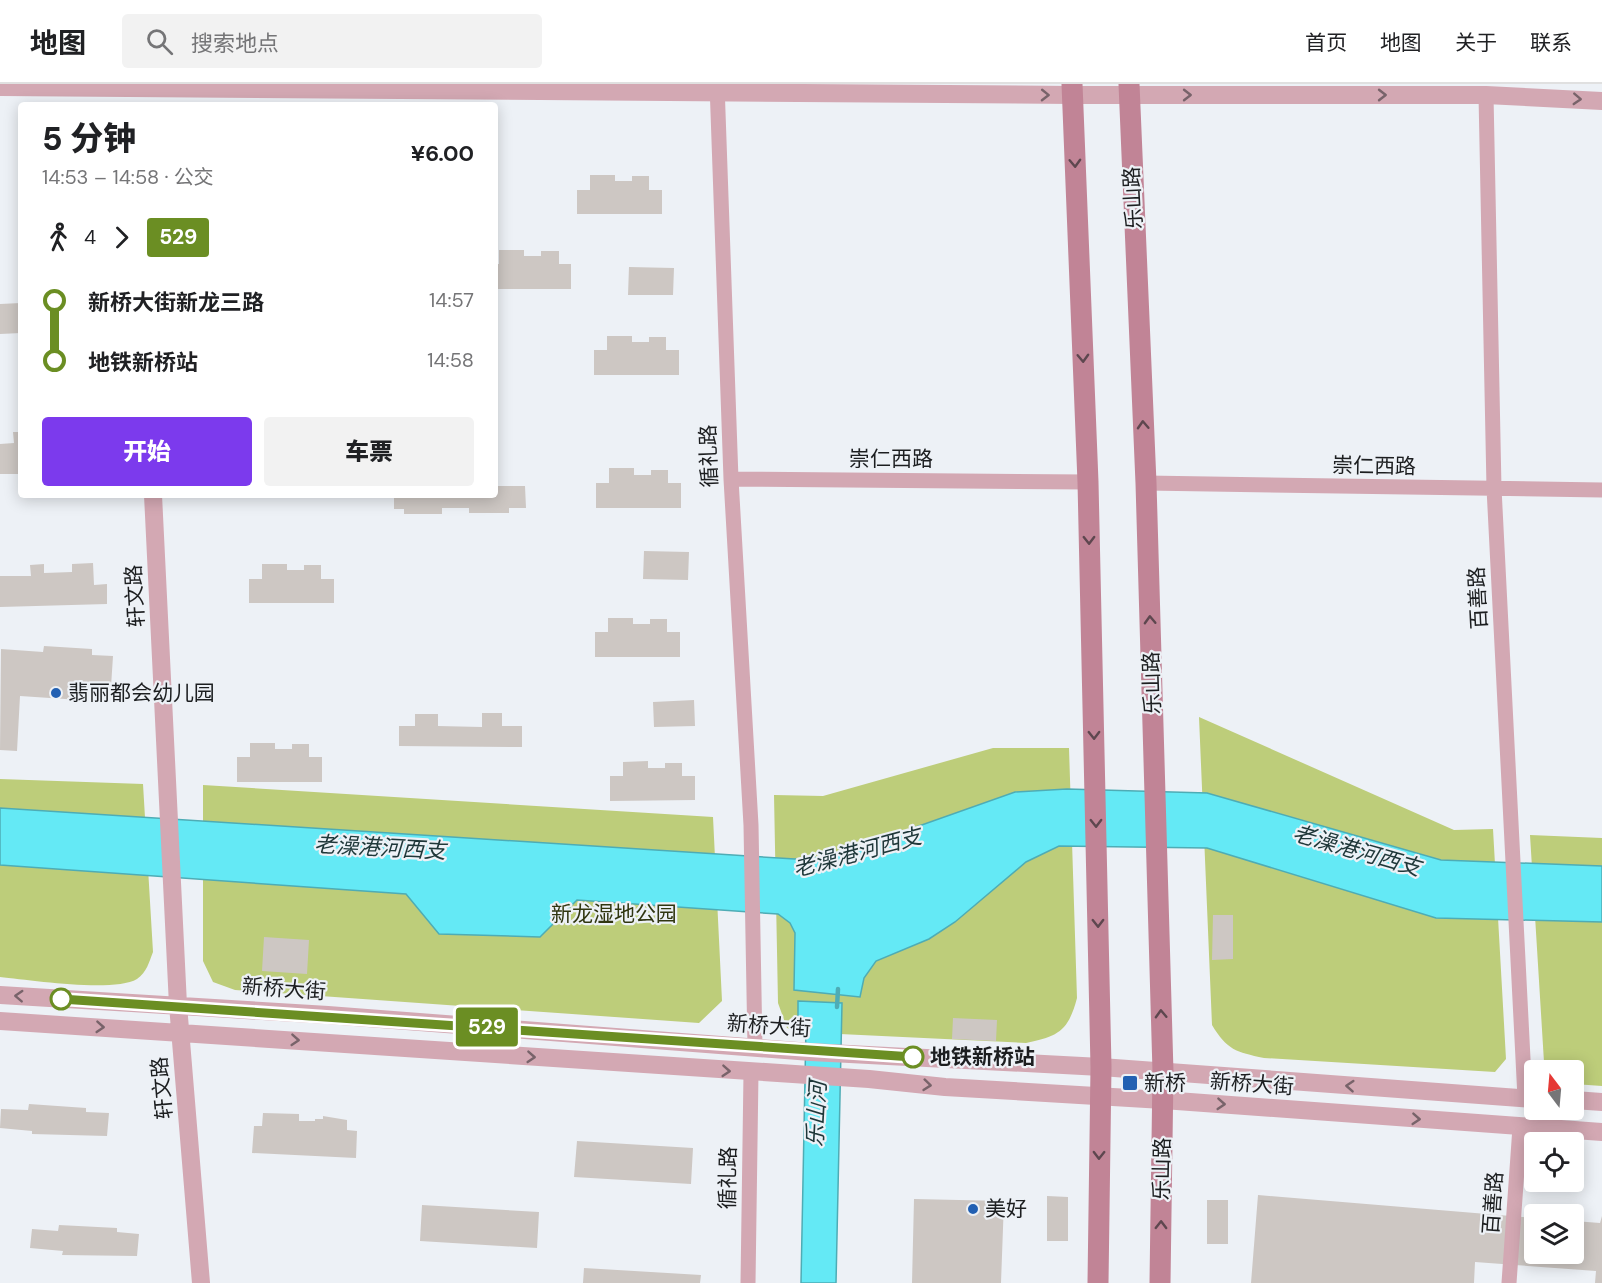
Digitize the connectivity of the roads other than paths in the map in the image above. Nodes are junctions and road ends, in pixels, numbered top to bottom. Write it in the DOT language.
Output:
graph roads {
  1 [pos="0,87"];
  2 [pos="717,87"];
  3 [pos="1072,90"];
  4 [pos="1129,90"];
  5 [pos="130,92"];
  6 [pos="1486,95"];
  7 [pos="1602,100"];
  8 [pos="731,479"];
  9 [pos="1088,482"];
  10 [pos="1146,483"];
  11 [pos="1494,489"];
  12 [pos="1602,490"];
  13 [pos="153,498"];
  14 [pos="0,995"];
  15 [pos="178,1005"];
  16 [pos="0,1021"];
  17 [pos="180,1032"];
  18 [pos="755,1048"];
  19 [pos="1527,1060"];
  20 [pos="1101,1067"];
  21 [pos="1163,1072"];
  22 [pos="751,1073"];
  23 [pos="1100,1096"];
  24 [pos="1524,1098"];
  25 [pos="1163,1100"];
  26 [pos="1584,1101"];
  27 [pos="1602,1102"];
  28 [pos="1520,1127"];
  29 [pos="1602,1132"];
  30 [pos="201,1283"];
  31 [pos="748,1283"];
  32 [pos="1098,1283"];
  33 [pos="1160,1283"];
  34 [pos="1509,1283"];
  1 -- 5 [label="street"];
  2 -- 3 [label="street, one-way"];
  2 -- 5 [label="street"];
  2 -- 8 [label="street, 循礼路"];
  3 -- 4 [label="street"];
  3 -- 9 [label="main road, one-way"];
  4 -- 6 [label="street, one-way"];
  10 -- 4 [label="main road, 乐山路, one-way"];
  6 -- 7 [label="street, one-way"];
  6 -- 11 [label="street, 百善路"];
  8 -- 9 [label="street, 崇仁西路"];
  8 -- 18 [label="street, 循礼路"];
  9 -- 20 [label="main road, one-way"];
  10 -- 11 [label="street, 崇仁西路"];
  21 -- 10 [label="main road, 乐山路, one-way"];
  11 -- 12 [label="street, 崇仁西路"];
  11 -- 19 [label="street, 百善路"];
  13 -- 15 [label="street, 轩文路"];
  15 -- 14 [label="street, 新桥大街, one-way"];
  15 -- 17 [label="street, 轩文路"];
  15 -- 18 [label="street, 新桥大街"];
  16 -- 17 [label="street, 新桥大街, one-way"];
  17 -- 22 [label="street, 新桥大街, one-way"];
  17 -- 30 [label="street, 轩文路"];
  18 -- 20 [label="street, 新桥大街"];
  20 -- 21 [label="street, 新桥大街"];
  20 -- 23 [label="main road"];
  24 -- 21 [label="street, 新桥大街, one-way"];
  21 -- 25 [label="main road, 乐山路"];
  22 -- 23 [label="street, 新桥大街, one-way"];
  22 -- 31 [label="street, 循礼路"];
  23 -- 25 [label="street, 新桥大街"];
  23 -- 32 [label="main road, one-way"];
  25 -- 28 [label="street, 新桥大街, one-way"];
  33 -- 25 [label="main road, 乐山路, one-way"];
  26 -- 27 [label="street"];
  28 -- 29 [label="street, 新桥大街"];
  28 -- 34 [label="street, 百善路"];
}
